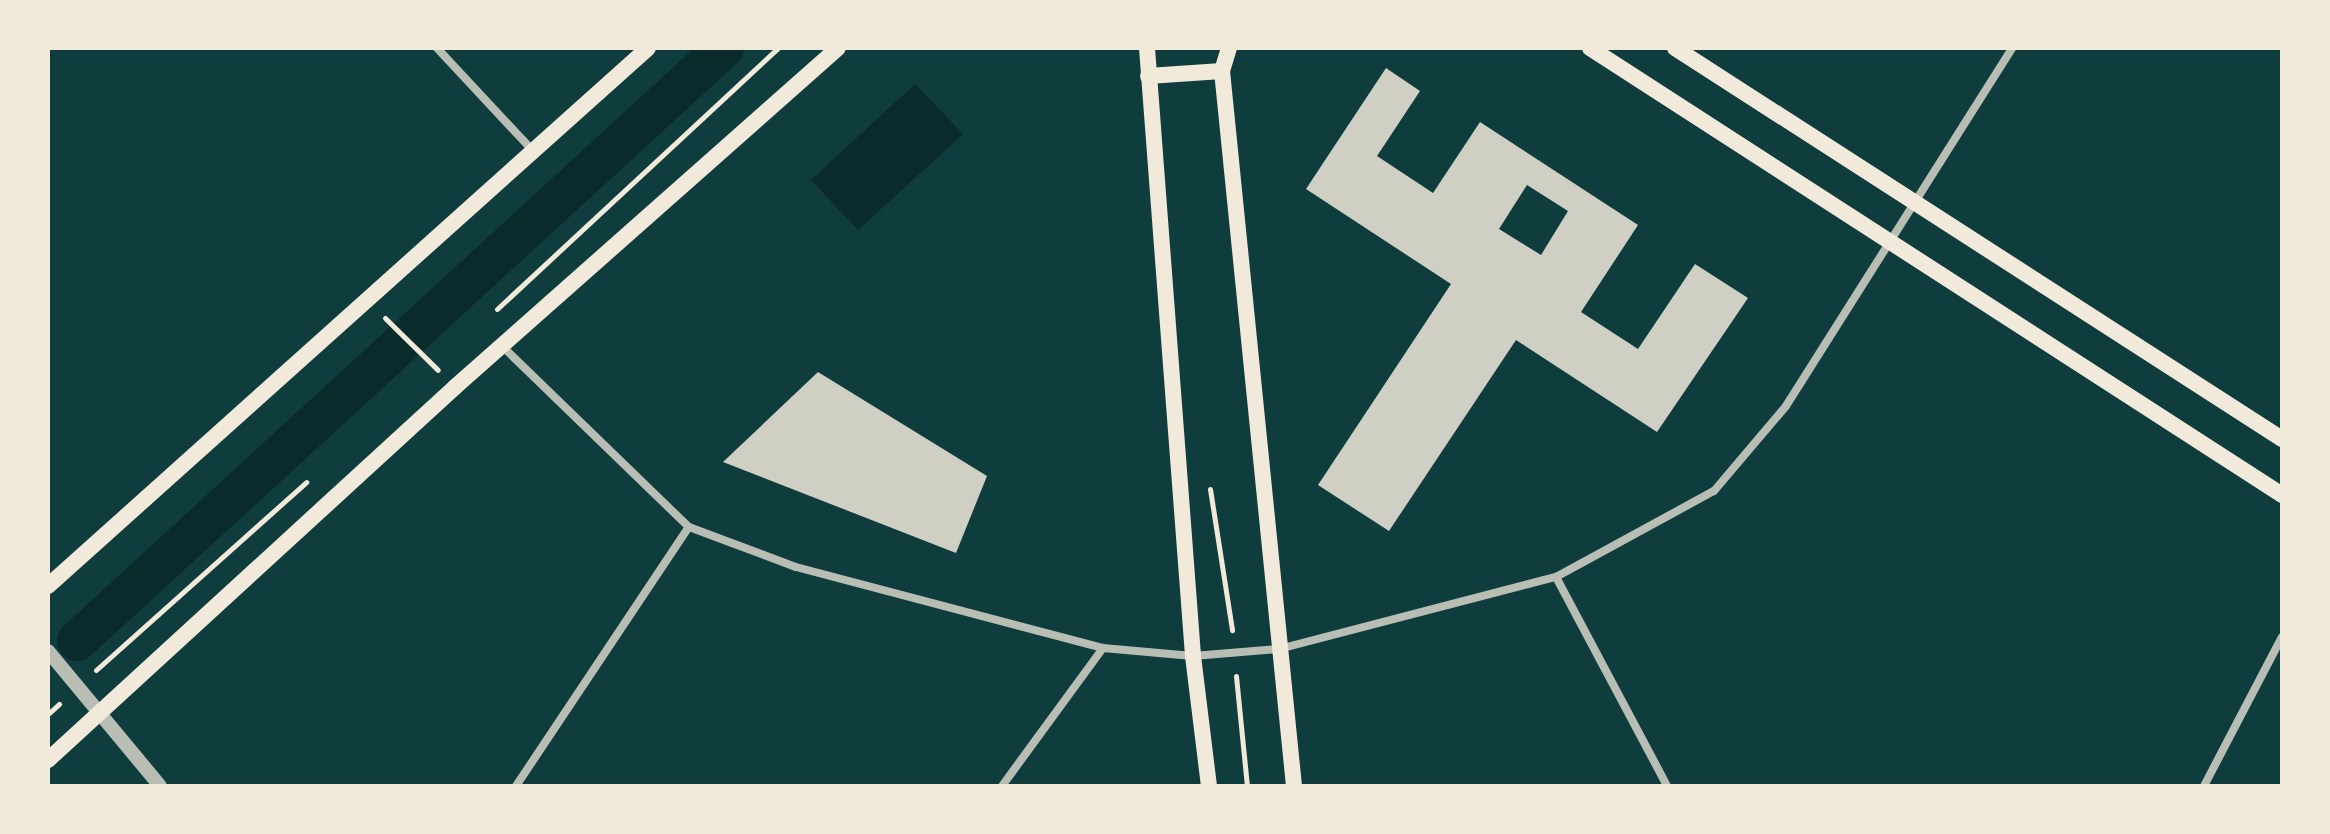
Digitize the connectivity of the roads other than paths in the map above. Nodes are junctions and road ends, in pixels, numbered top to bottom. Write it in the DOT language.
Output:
graph roads {
  1 [pos="437,48"];
  2 [pos="648,48"];
  3 [pos="838,48"];
  4 [pos="1147,48"];
  5 [pos="1229,48"];
  6 [pos="1590,48"];
  7 [pos="1675,48"];
  8 [pos="2012,48"];
  9 [pos="1222,71"];
  10 [pos="1148,76"];
  11 [pos="535,153"];
  12 [pos="1917,204"];
  13 [pos="1894,241"];
  14 [pos="502,346"];
  15 [pos="2282,439"];
  16 [pos="2282,495"];
  17 [pos="689,527"];
  18 [pos="1556,577"];
  19 [pos="48,586"];
  20 [pos="2282,637"];
  21 [pos="1103,648"];
  22 [pos="1279,649"];
  23 [pos="48,651"];
  24 [pos="1193,656"];
  25 [pos="100,710"];
  26 [pos="48,760"];
  27 [pos="160,786"];
  28 [pos="516,786"];
  29 [pos="1002,786"];
  30 [pos="1209,786"];
  31 [pos="1294,786"];
  32 [pos="1667,786"];
  33 [pos="2204,786"];
  1 -- 11 [label="street"];
  2 -- 11 [label="main road"];
  3 -- 14 [label="main road"];
  4 -- 10 [label="main road"];
  5 -- 9 [label="main road"];
  6 -- 13 [label="main road"];
  7 -- 12 [label="main road"];
  8 -- 12 [label="street"];
  9 -- 10 [label="main road"];
  9 -- 22 [label="main road"];
  10 -- 24 [label="main road"];
  11 -- 19 [label="main road"];
  12 -- 13 [label="street"];
  12 -- 15 [label="main road"];
  13 -- 16 [label="main road"];
  13 -- 18 [label="street"];
  14 -- 17 [label="street"];
  14 -- 25 [label="main road"];
  17 -- 21 [label="street"];
  17 -- 28 [label="street"];
  18 -- 22 [label="street"];
  18 -- 32 [label="street"];
  20 -- 33 [label="street"];
  21 -- 24 [label="street"];
  21 -- 29 [label="street"];
  22 -- 24 [label="street"];
  22 -- 31 [label="main road"];
  23 -- 25 [label="street"];
  24 -- 30 [label="main road"];
  25 -- 26 [label="main road"];
  25 -- 27 [label="street"];
}
